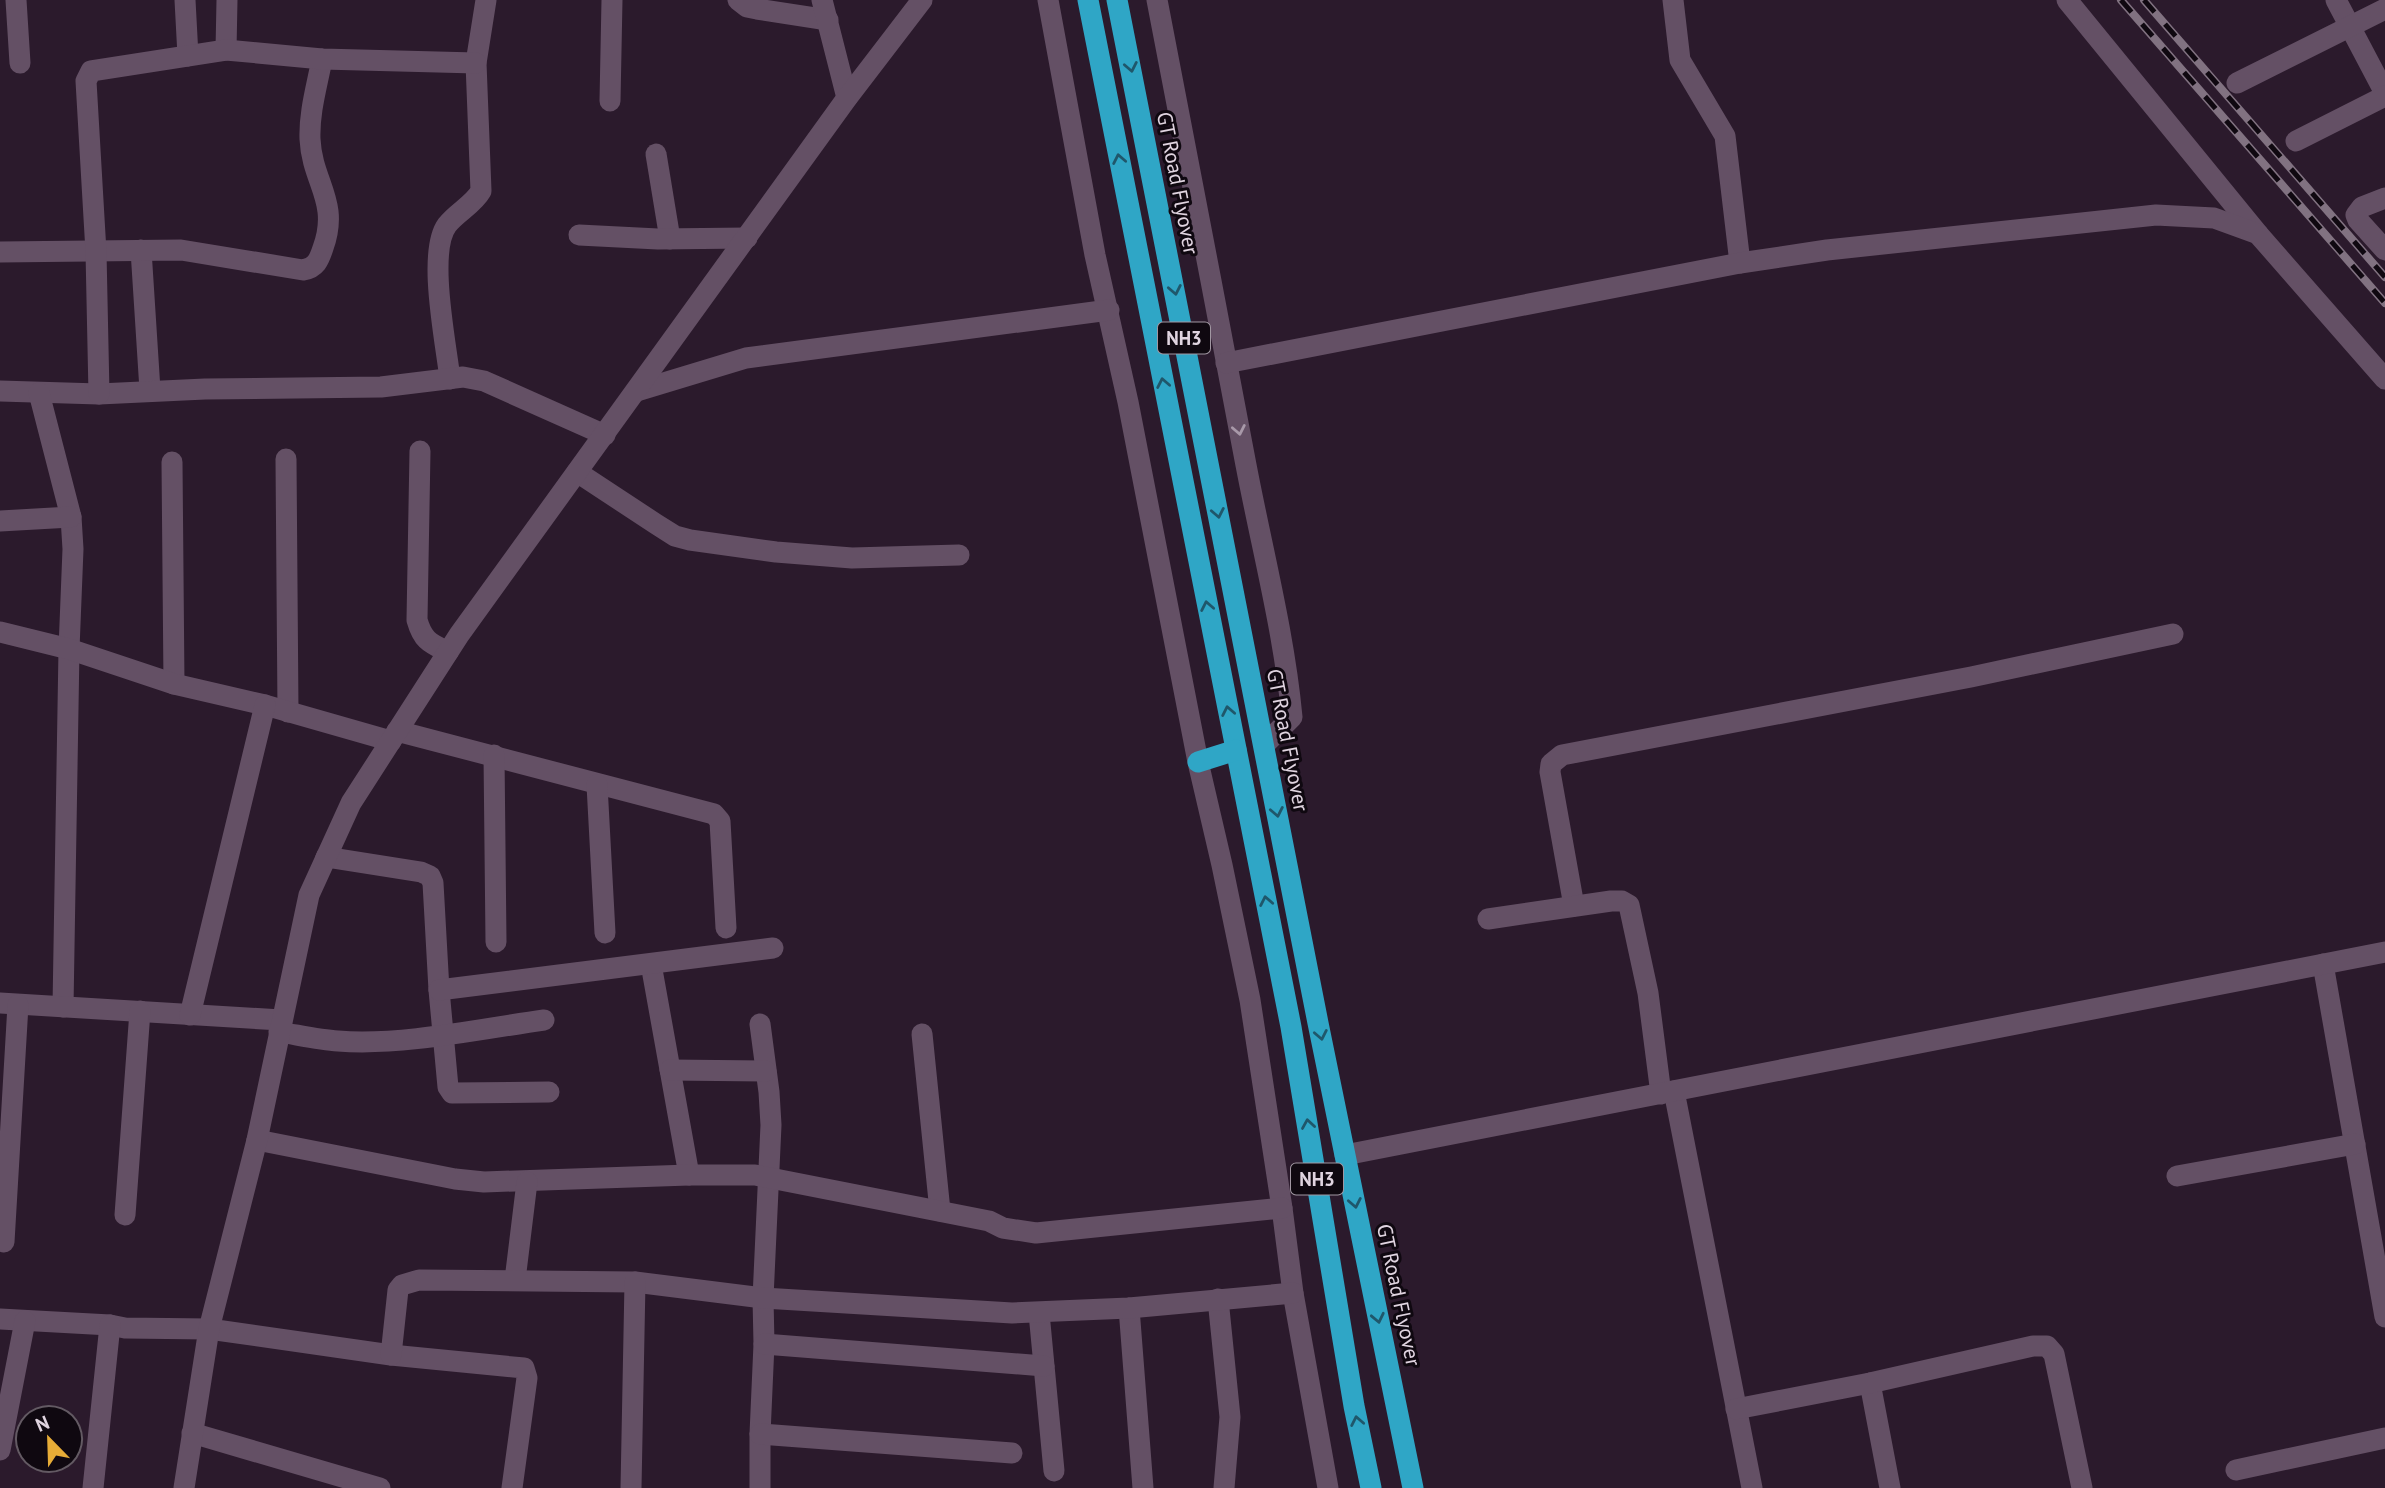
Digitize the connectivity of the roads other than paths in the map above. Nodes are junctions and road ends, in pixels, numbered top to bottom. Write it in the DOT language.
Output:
graph roads {
  1 [pos="16,0"];
  2 [pos="184,0"];
  3 [pos="227,0"];
  4 [pos="486,0"];
  5 [pos="612,0"];
  6 [pos="738,0"];
  7 [pos="922,0"];
  8 [pos="1048,0"];
  9 [pos="1088,0"];
  10 [pos="1117,0"];
  11 [pos="1157,0"];
  12 [pos="1673,0"];
  13 [pos="2067,0"];
  14 [pos="2336,0"];
  15 [pos="2385,9"];
  16 [pos="825,10"];
  17 [pos="2351,27"];
  18 [pos="226,50"];
  19 [pos="188,55"];
  20 [pos="322,59"];
  21 [pos="20,63"];
  22 [pos="476,63"];
  23 [pos="2237,83"];
  24 [pos="2385,95"];
  25 [pos="847,98"];
  26 [pos="610,101"];
  27 [pos="2296,141"];
  28 [pos="656,154"];
  29 [pos="2385,198"];
  30 [pos="2258,234"];
  31 [pos="579,235"];
  32 [pos="747,238"];
  33 [pos="670,239"];
  34 [pos="141,250"];
  35 [pos="2385,250"];
  36 [pos="0,252"];
  37 [pos="96,252"];
  38 [pos="1740,263"];
  39 [pos="1108,310"];
  40 [pos="1226,363"];
  41 [pos="450,379"];
  42 [pos="2385,379"];
  43 [pos="150,390"];
  44 [pos="0,391"];
  45 [pos="637,391"];
  46 [pos="39,393"];
  47 [pos="99,394"];
  48 [pos="605,435"];
  49 [pos="420,451"];
  50 [pos="286,459"];
  51 [pos="172,462"];
  52 [pos="578,472"];
  53 [pos="71,517"];
  54 [pos="0,521"];
  55 [pos="959,555"];
  56 [pos="0,632"];
  57 [pos="2173,634"];
  58 [pos="69,649"];
  59 [pos="448,652"];
  60 [pos="174,684"];
  61 [pos="265,705"];
  62 [pos="288,712"];
  63 [pos="394,736"];
  64 [pos="1264,745"];
  65 [pos="1236,750"];
  66 [pos="494,755"];
  67 [pos="1198,762"];
  68 [pos="597,785"];
  69 [pos="326,857"];
  70 [pos="1574,906"];
  71 [pos="1488,919"];
  72 [pos="726,928"];
  73 [pos="605,933"];
  74 [pos="496,942"];
  75 [pos="773,948"];
  76 [pos="2385,952"];
  77 [pos="651,964"];
  78 [pos="2323,964"];
  79 [pos="439,990"];
  80 [pos="9,1004"];
  81 [pos="63,1007"];
  82 [pos="140,1011"];
  83 [pos="190,1015"];
  84 [pos="544,1020"];
  85 [pos="760,1024"];
  86 [pos="280,1026"];
  87 [pos="922,1034"];
  88 [pos="442,1035"];
  89 [pos="670,1070"];
  90 [pos="766,1071"];
  91 [pos="548,1092"];
  92 [pos="1667,1093"];
  93 [pos="257,1140"];
  94 [pos="2355,1144"];
  95 [pos="1345,1156"];
  96 [pos="689,1175"];
  97 [pos="2177,1176"];
  98 [pos="768,1177"];
  99 [pos="527,1182"];
  100 [pos="1282,1208"];
  101 [pos="940,1211"];
  102 [pos="125,1214"];
  103 [pos="4,1242"];
  104 [pos="2381,1268"];
  105 [pos="515,1280"];
  106 [pos="635,1282"];
  107 [pos="1293,1293"];
  108 [pos="763,1298"];
  109 [pos="1218,1299"];
  110 [pos="1129,1308"];
  111 [pos="1039,1313"];
  112 [pos="2385,1317"];
  113 [pos="0,1319"];
  114 [pos="25,1321"];
  115 [pos="110,1325"];
  116 [pos="209,1329"];
  117 [pos="764,1344"];
  118 [pos="391,1355"];
  119 [pos="1044,1366"];
  120 [pos="1870,1382"];
  121 [pos="1736,1409"];
  122 [pos="192,1433"];
  123 [pos="760,1434"];
  124 [pos="2385,1438"];
  125 [pos="0,1450"];
  126 [pos="1012,1453"];
  127 [pos="2236,1470"];
  128 [pos="1054,1471"];
  129 [pos="93,1488"];
  130 [pos="184,1488"];
  131 [pos="380,1488"];
  132 [pos="512,1488"];
  133 [pos="631,1488"];
  134 [pos="760,1488"];
  135 [pos="1143,1488"];
  136 [pos="1224,1488"];
  137 [pos="1328,1488"];
  138 [pos="1371,1488"];
  139 [pos="1413,1488"];
  140 [pos="1752,1488"];
  141 [pos="1890,1488"];
  142 [pos="2082,1488"];
  1 -- 21 [label="street"];
  2 -- 19 [label="street"];
  3 -- 18 [label="street"];
  4 -- 22 [label="street"];
  5 -- 26 [label="street"];
  6 -- 16 [label="street"];
  7 -- 25 [label="street"];
  8 -- 39 [label="street"];
  65 -- 9 [label="highway, NH3, one-way"];
  10 -- 64 [label="highway, GT Road Flyover / NH3, one-way"];
  11 -- 40 [label="street"];
  12 -- 38 [label="street"];
  13 -- 30 [label="street"];
  14 -- 17 [label="street"];
  15 -- 17 [label="street"];
  16 -- 25 [label="street"];
  17 -- 23 [label="street"];
  17 -- 24 [label="street"];
  18 -- 19 [label="street"];
  18 -- 20 [label="street"];
  19 -- 37 [label="street"];
  20 -- 22 [label="street"];
  20 -- 34 [label="street"];
  22 -- 41 [label="street"];
  24 -- 27 [label="street"];
  25 -- 32 [label="street"];
  28 -- 33 [label="street"];
  29 -- 35 [label="street"];
  30 -- 38 [label="street"];
  30 -- 42 [label="street"];
  31 -- 33 [label="street"];
  32 -- 33 [label="street"];
  32 -- 45 [label="street"];
  34 -- 37 [label="street"];
  34 -- 43 [label="street"];
  36 -- 37 [label="street"];
  37 -- 47 [label="street"];
  38 -- 40 [label="street"];
  39 -- 45 [label="street"];
  39 -- 67 [label="street"];
  40 -- 64 [label="street, one-way"];
  41 -- 43 [label="street"];
  41 -- 48 [label="street"];
  43 -- 47 [label="street"];
  44 -- 46 [label="street"];
  45 -- 48 [label="street"];
  46 -- 47 [label="street"];
  46 -- 53 [label="street"];
  48 -- 52 [label="street"];
  49 -- 59 [label="street"];
  50 -- 62 [label="street"];
  51 -- 60 [label="street"];
  52 -- 55 [label="street"];
  52 -- 59 [label="street"];
  53 -- 54 [label="street"];
  53 -- 58 [label="street"];
  56 -- 58 [label="street"];
  57 -- 70 [label="street"];
  58 -- 60 [label="street"];
  58 -- 81 [label="street"];
  59 -- 63 [label="street"];
  60 -- 61 [label="street"];
  61 -- 62 [label="street"];
  61 -- 83 [label="street"];
  62 -- 63 [label="street"];
  63 -- 66 [label="street"];
  63 -- 69 [label="street"];
  64 -- 95 [label="highway, GT Road Flyover / NH3, one-way"];
  65 -- 67 [label="highway"];
  138 -- 65 [label="highway, NH3, one-way"];
  66 -- 68 [label="street"];
  66 -- 74 [label="street"];
  67 -- 100 [label="street"];
  68 -- 72 [label="street"];
  68 -- 73 [label="street"];
  69 -- 79 [label="street"];
  69 -- 86 [label="street"];
  70 -- 71 [label="street"];
  70 -- 92 [label="street"];
  75 -- 77 [label="street"];
  76 -- 78 [label="street"];
  77 -- 79 [label="street"];
  77 -- 89 [label="street"];
  78 -- 92 [label="street"];
  78 -- 94 [label="street"];
  79 -- 88 [label="street"];
  80 -- 81 [label="street"];
  80 -- 103 [label="street"];
  81 -- 82 [label="street"];
  82 -- 83 [label="street"];
  82 -- 102 [label="street"];
  83 -- 86 [label="street"];
  84 -- 88 [label="street"];
  85 -- 90 [label="street"];
  86 -- 88 [label="street"];
  86 -- 93 [label="street"];
  87 -- 101 [label="street"];
  88 -- 91 [label="street"];
  89 -- 90 [label="street"];
  89 -- 96 [label="street"];
  90 -- 98 [label="street"];
  92 -- 95 [label="street"];
  92 -- 121 [label="street"];
  93 -- 99 [label="street"];
  93 -- 116 [label="street"];
  94 -- 97 [label="street"];
  94 -- 104 [label="street"];
  95 -- 139 [label="highway, GT Road Flyover / NH3, one-way"];
  96 -- 98 [label="street"];
  96 -- 99 [label="street"];
  98 -- 101 [label="street"];
  98 -- 108 [label="street"];
  99 -- 105 [label="street"];
  100 -- 101 [label="street"];
  100 -- 107 [label="street"];
  104 -- 112 [label="street"];
  105 -- 106 [label="street"];
  105 -- 118 [label="street"];
  106 -- 108 [label="street"];
  106 -- 133 [label="street"];
  107 -- 109 [label="street"];
  107 -- 137 [label="street"];
  108 -- 111 [label="street"];
  108 -- 117 [label="street"];
  109 -- 110 [label="street"];
  109 -- 136 [label="street"];
  110 -- 111 [label="street"];
  110 -- 135 [label="street"];
  111 -- 119 [label="street"];
  113 -- 114 [label="street"];
  114 -- 115 [label="street"];
  114 -- 125 [label="street"];
  115 -- 116 [label="street"];
  115 -- 129 [label="street"];
  116 -- 118 [label="street"];
  116 -- 122 [label="street"];
  117 -- 119 [label="street"];
  117 -- 123 [label="street"];
  118 -- 132 [label="street"];
  119 -- 128 [label="street"];
  120 -- 121 [label="street"];
  120 -- 141 [label="street"];
  120 -- 142 [label="street"];
  121 -- 140 [label="street"];
  122 -- 130 [label="street"];
  122 -- 131 [label="street"];
  123 -- 126 [label="street"];
  123 -- 134 [label="street"];
  124 -- 127 [label="street"];
}
